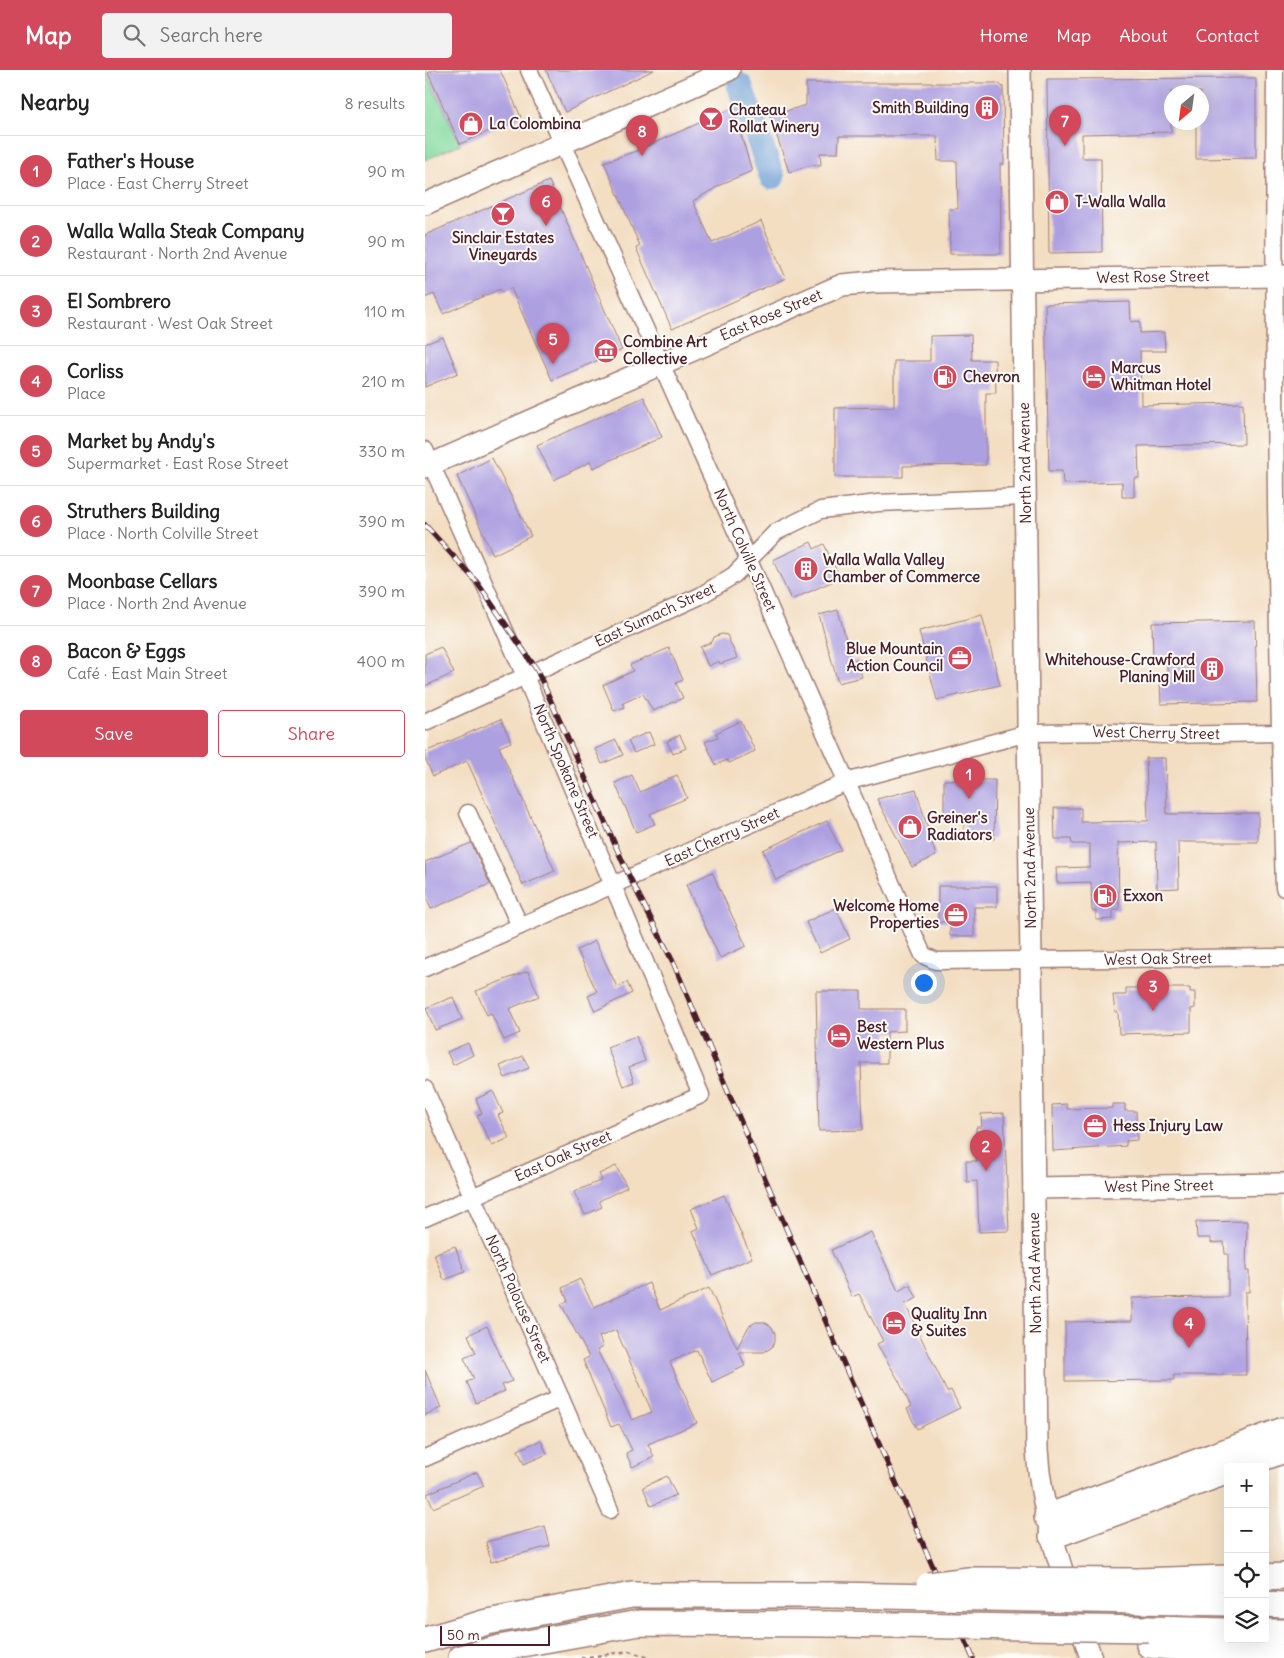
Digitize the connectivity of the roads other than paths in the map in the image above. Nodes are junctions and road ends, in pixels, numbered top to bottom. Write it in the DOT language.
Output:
graph roads {
  1 [pos="529,70"];
  2 [pos="729,70"];
  3 [pos="1020,70"];
  4 [pos="1275,70"];
  5 [pos="563,142"];
  6 [pos="425,204"];
  7 [pos="1279,276"];
  8 [pos="1022,279"];
  9 [pos="661,363"];
  10 [pos="427,460"];
  11 [pos="1025,497"];
  12 [pos="749,559"];
  13 [pos="525,676"];
  14 [pos="425,722"];
  15 [pos="1028,733"];
  16 [pos="1282,733"];
  17 [pos="846,782"];
  18 [pos="468,813"];
  19 [pos="614,885"];
  20 [pos="1284,888"];
  21 [pos="520,926"];
  22 [pos="1284,957"];
  23 [pos="1031,960"];
  24 [pos="426,964"];
  25 [pos="425,1089"];
  26 [pos="701,1095"];
  27 [pos="1284,1184"];
  28 [pos="1034,1188"];
  29 [pos="472,1197"];
  30 [pos="425,1218"];
  31 [pos="561,1398"];
  32 [pos="1284,1430"];
  33 [pos="1284,1450"];
  34 [pos="425,1458"];
  35 [pos="1249,1463"];
  36 [pos="1224,1472"];
  37 [pos="610,1510"];
  38 [pos="1050,1527"];
  39 [pos="1284,1576"];
  40 [pos="1269,1577"];
  41 [pos="1224,1579"];
  42 [pos="1139,1591"];
  43 [pos="1224,1602"];
  44 [pos="1269,1604"];
  45 [pos="1284,1605"];
  46 [pos="1224,1631"];
  47 [pos="1269,1632"];
  48 [pos="1284,1632"];
  49 [pos="1149,1637"];
  50 [pos="425,1640"];
  51 [pos="1284,1657"];
  52 [pos="461,1658"];
  53 [pos="1091,1658"];
  1 -- 5 [label="street, North Colville Street"];
  2 -- 5 [label="main road"];
  3 -- 8 [label="main road, North 2nd Avenue"];
  4 -- 7 [label="street"];
  5 -- 6 [label="main road"];
  5 -- 9 [label="street, North Colville Street"];
  7 -- 8 [label="main road, West Rose Street"];
  7 -- 16 [label="street"];
  8 -- 9 [label="main road, East Rose Street"];
  8 -- 11 [label="main road, North 2nd Avenue"];
  9 -- 10 [label="main road, East Rose Street"];
  9 -- 12 [label="street, North Colville Street"];
  10 -- 13 [label="street, North Spokane Street"];
  11 -- 12 [label="street, East Sumach Street"];
  11 -- 15 [label="main road, North 2nd Avenue"];
  12 -- 13 [label="street, East Sumach Street"];
  12 -- 17 [label="street, North Colville Street"];
  13 -- 14 [label="street, East Sumach Street"];
  13 -- 19 [label="street, North Spokane Street"];
  15 -- 16 [label="street, West Cherry Street"];
  15 -- 17 [label="street, East Cherry Street"];
  15 -- 23 [label="main road, North 2nd Avenue"];
  16 -- 20 [label="street"];
  17 -- 19 [label="street, East Cherry Street"];
  17 -- 23 [label="street, North Colville Street"];
  18 -- 21 [label="street"];
  19 -- 21 [label="street, East Cherry Street"];
  19 -- 26 [label="street, North Spokane Street"];
  21 -- 24 [label="street, East Cherry Street"];
  22 -- 23 [label="street, West Oak Street"];
  23 -- 28 [label="main road, North 2nd Avenue"];
  25 -- 29 [label="street, North Palouse Street"];
  26 -- 29 [label="street, East Oak Street"];
  27 -- 28 [label="main road, West Pine Street"];
  28 -- 38 [label="main road, North 2nd Avenue"];
  29 -- 30 [label="street, East Oak Street"];
  29 -- 31 [label="street, North Palouse Street"];
  31 -- 34 [label="street"];
  31 -- 37 [label="street, North Palouse Street"];
  32 -- 38 [label="highway"];
  33 -- 35 [label="highway"];
  36 -- 38 [label="highway"];
  38 -- 53 [label="main road, North 2nd Avenue"];
  39 -- 40 [label="highway"];
  41 -- 42 [label="highway"];
  42 -- 43 [label="highway"];
  42 -- 50 [label="highway, bridge"];
  44 -- 45 [label="highway"];
  46 -- 49 [label="highway"];
  47 -- 48 [label="highway"];
  49 -- 51 [label="highway"];
  49 -- 52 [label="highway, bridge"];
}
